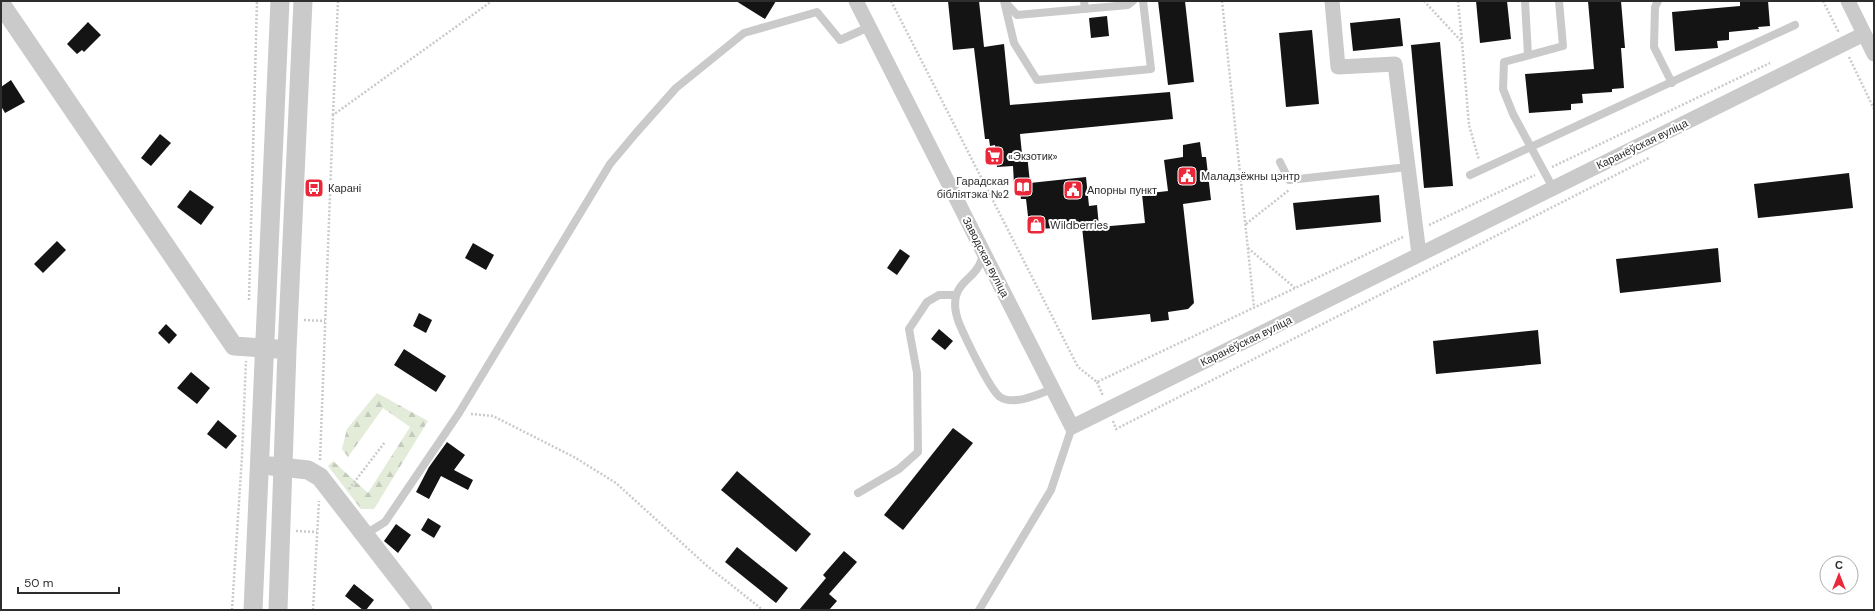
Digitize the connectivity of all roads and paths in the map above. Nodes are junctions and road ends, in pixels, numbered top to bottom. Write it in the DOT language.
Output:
graph roads {
  1 [pos="257,1"];
  2 [pos="280,1"];
  3 [pos="303,1"];
  4 [pos="338,1"];
  5 [pos="492,1"];
  6 [pos="856,1"];
  7 [pos="891,1"];
  8 [pos="1004,1"];
  9 [pos="1133,1"];
  10 [pos="1143,1"];
  11 [pos="1222,1"];
  12 [pos="1332,1"];
  13 [pos="1424,1"];
  14 [pos="1458,1"];
  15 [pos="1525,1"];
  16 [pos="1558,1"];
  17 [pos="1658,1"];
  18 [pos="1823,1"];
  19 [pos="1848,1"];
  20 [pos="1,4"];
  21 [pos="1085,5"];
  22 [pos="1795,25"];
  23 [pos="869,27"];
  24 [pos="1864,34"];
  25 [pos="1831,35"];
  26 [pos="1462,42"];
  27 [pos="1843,44"];
  28 [pos="1874,54"];
  29 [pos="1528,55"];
  30 [pos="1842,60"];
  31 [pos="1773,62"];
  32 [pos="1672,83"];
  33 [pos="1874,109"];
  34 [pos="333,115"];
  35 [pos="1530,149"];
  36 [pos="1650,158"];
  37 [pos="1280,162"];
  38 [pos="1408,167"];
  39 [pos="1482,170"];
  40 [pos="1543,171"];
  41 [pos="1470,175"];
  42 [pos="1296,180"];
  43 [pos="1553,188"];
  44 [pos="1246,224"];
  45 [pos="1416,231"];
  46 [pos="1248,248"];
  47 [pos="984,253"];
  48 [pos="1419,254"];
  49 [pos="1295,288"];
  50 [pos="956,295"];
  51 [pos="249,302"];
  52 [pos="1254,307"];
  53 [pos="255,348"];
  54 [pos="287,350"];
  55 [pos="1097,382"];
  56 [pos="1052,388"];
  57 [pos="1108,410"];
  58 [pos="459,413"];
  59 [pos="1072,428"];
  60 [pos="385,442"];
  61 [pos="259,465"];
  62 [pos="282,468"];
  63 [pos="320,477"];
  64 [pos="858,493"];
  65 [pos="340,501"];
  66 [pos="364,534"];
  67 [pos="232,610"];
  68 [pos="253,610"];
  69 [pos="278,610"];
  70 [pos="313,610"];
  71 [pos="423,610"];
  72 [pos="763,610"];
  73 [pos="978,610"];
  1 -- 51 [label="path"];
  2 -- 53 [label="street"];
  3 -- 54 [label="street"];
  4 -- 34 [label="path"];
  5 -- 34 [label="path"];
  6 -- 23 [label="street, Заводская вуліца"];
  7 -- 55 [label="path"];
  8 -- 10 [label="lane"];
  8 -- 21 [label="lane"];
  9 -- 21 [label="lane"];
  11 -- 44 [label="path"];
  12 -- 38 [label="street"];
  13 -- 26 [label="path"];
  14 -- 26 [label="path"];
  15 -- 29 [label="lane"];
  16 -- 29 [label="lane"];
  17 -- 32 [label="lane"];
  18 -- 27 [label="path"];
  19 -- 24 [label="street"];
  20 -- 53 [label="street"];
  22 -- 32 [label="lane"];
  23 -- 47 [label="street, Заводская вуліца"];
  23 -- 58 [label="lane"];
  24 -- 27 [label="street, Каранёўская вуліца"];
  24 -- 28 [label="street"];
  25 -- 27 [label="path"];
  26 -- 39 [label="path"];
  27 -- 30 [label="path"];
  27 -- 33 [label="path"];
  27 -- 43 [label="street, Каранёўская вуліца"];
  29 -- 35 [label="lane"];
  31 -- 40 [label="path"];
  32 -- 35 [label="lane"];
  34 -- 63 [label="path"];
  35 -- 39 [label="lane"];
  35 -- 40 [label="lane"];
  36 -- 57 [label="path"];
  37 -- 42 [label="lane"];
  38 -- 42 [label="lane"];
  38 -- 45 [label="street"];
  39 -- 41 [label="lane"];
  40 -- 43 [label="lane"];
  40 -- 45 [label="path"];
  42 -- 44 [label="path"];
  43 -- 48 [label="street, Каранёўская вуліца"];
  44 -- 46 [label="path"];
  45 -- 48 [label="street"];
  45 -- 49 [label="path"];
  46 -- 49 [label="path"];
  46 -- 52 [label="path"];
  47 -- 50 [label="lane"];
  47 -- 56 [label="street, Заводская вуліца"];
  48 -- 57 [label="street, Каранёўская вуліца"];
  49 -- 52 [label="path"];
  50 -- 56 [label="lane"];
  50 -- 64 [label="lane"];
  52 -- 55 [label="path"];
  53 -- 54 [label="street"];
  53 -- 61 [label="street"];
  53 -- 67 [label="path"];
  54 -- 62 [label="street"];
  55 -- 57 [label="path"];
  56 -- 59 [label="street, Заводская вуліца"];
  57 -- 59 [label="street, Каранёўская вуліца"];
  58 -- 66 [label="lane"];
  58 -- 72 [label="path"];
  59 -- 73 [label="lane"];
  60 -- 65 [label="path"];
  61 -- 62 [label="street"];
  61 -- 68 [label="street"];
  62 -- 63 [label="street"];
  62 -- 69 [label="street"];
  63 -- 65 [label="street"];
  63 -- 70 [label="path"];
  65 -- 66 [label="street"];
  66 -- 71 [label="street"];
}
